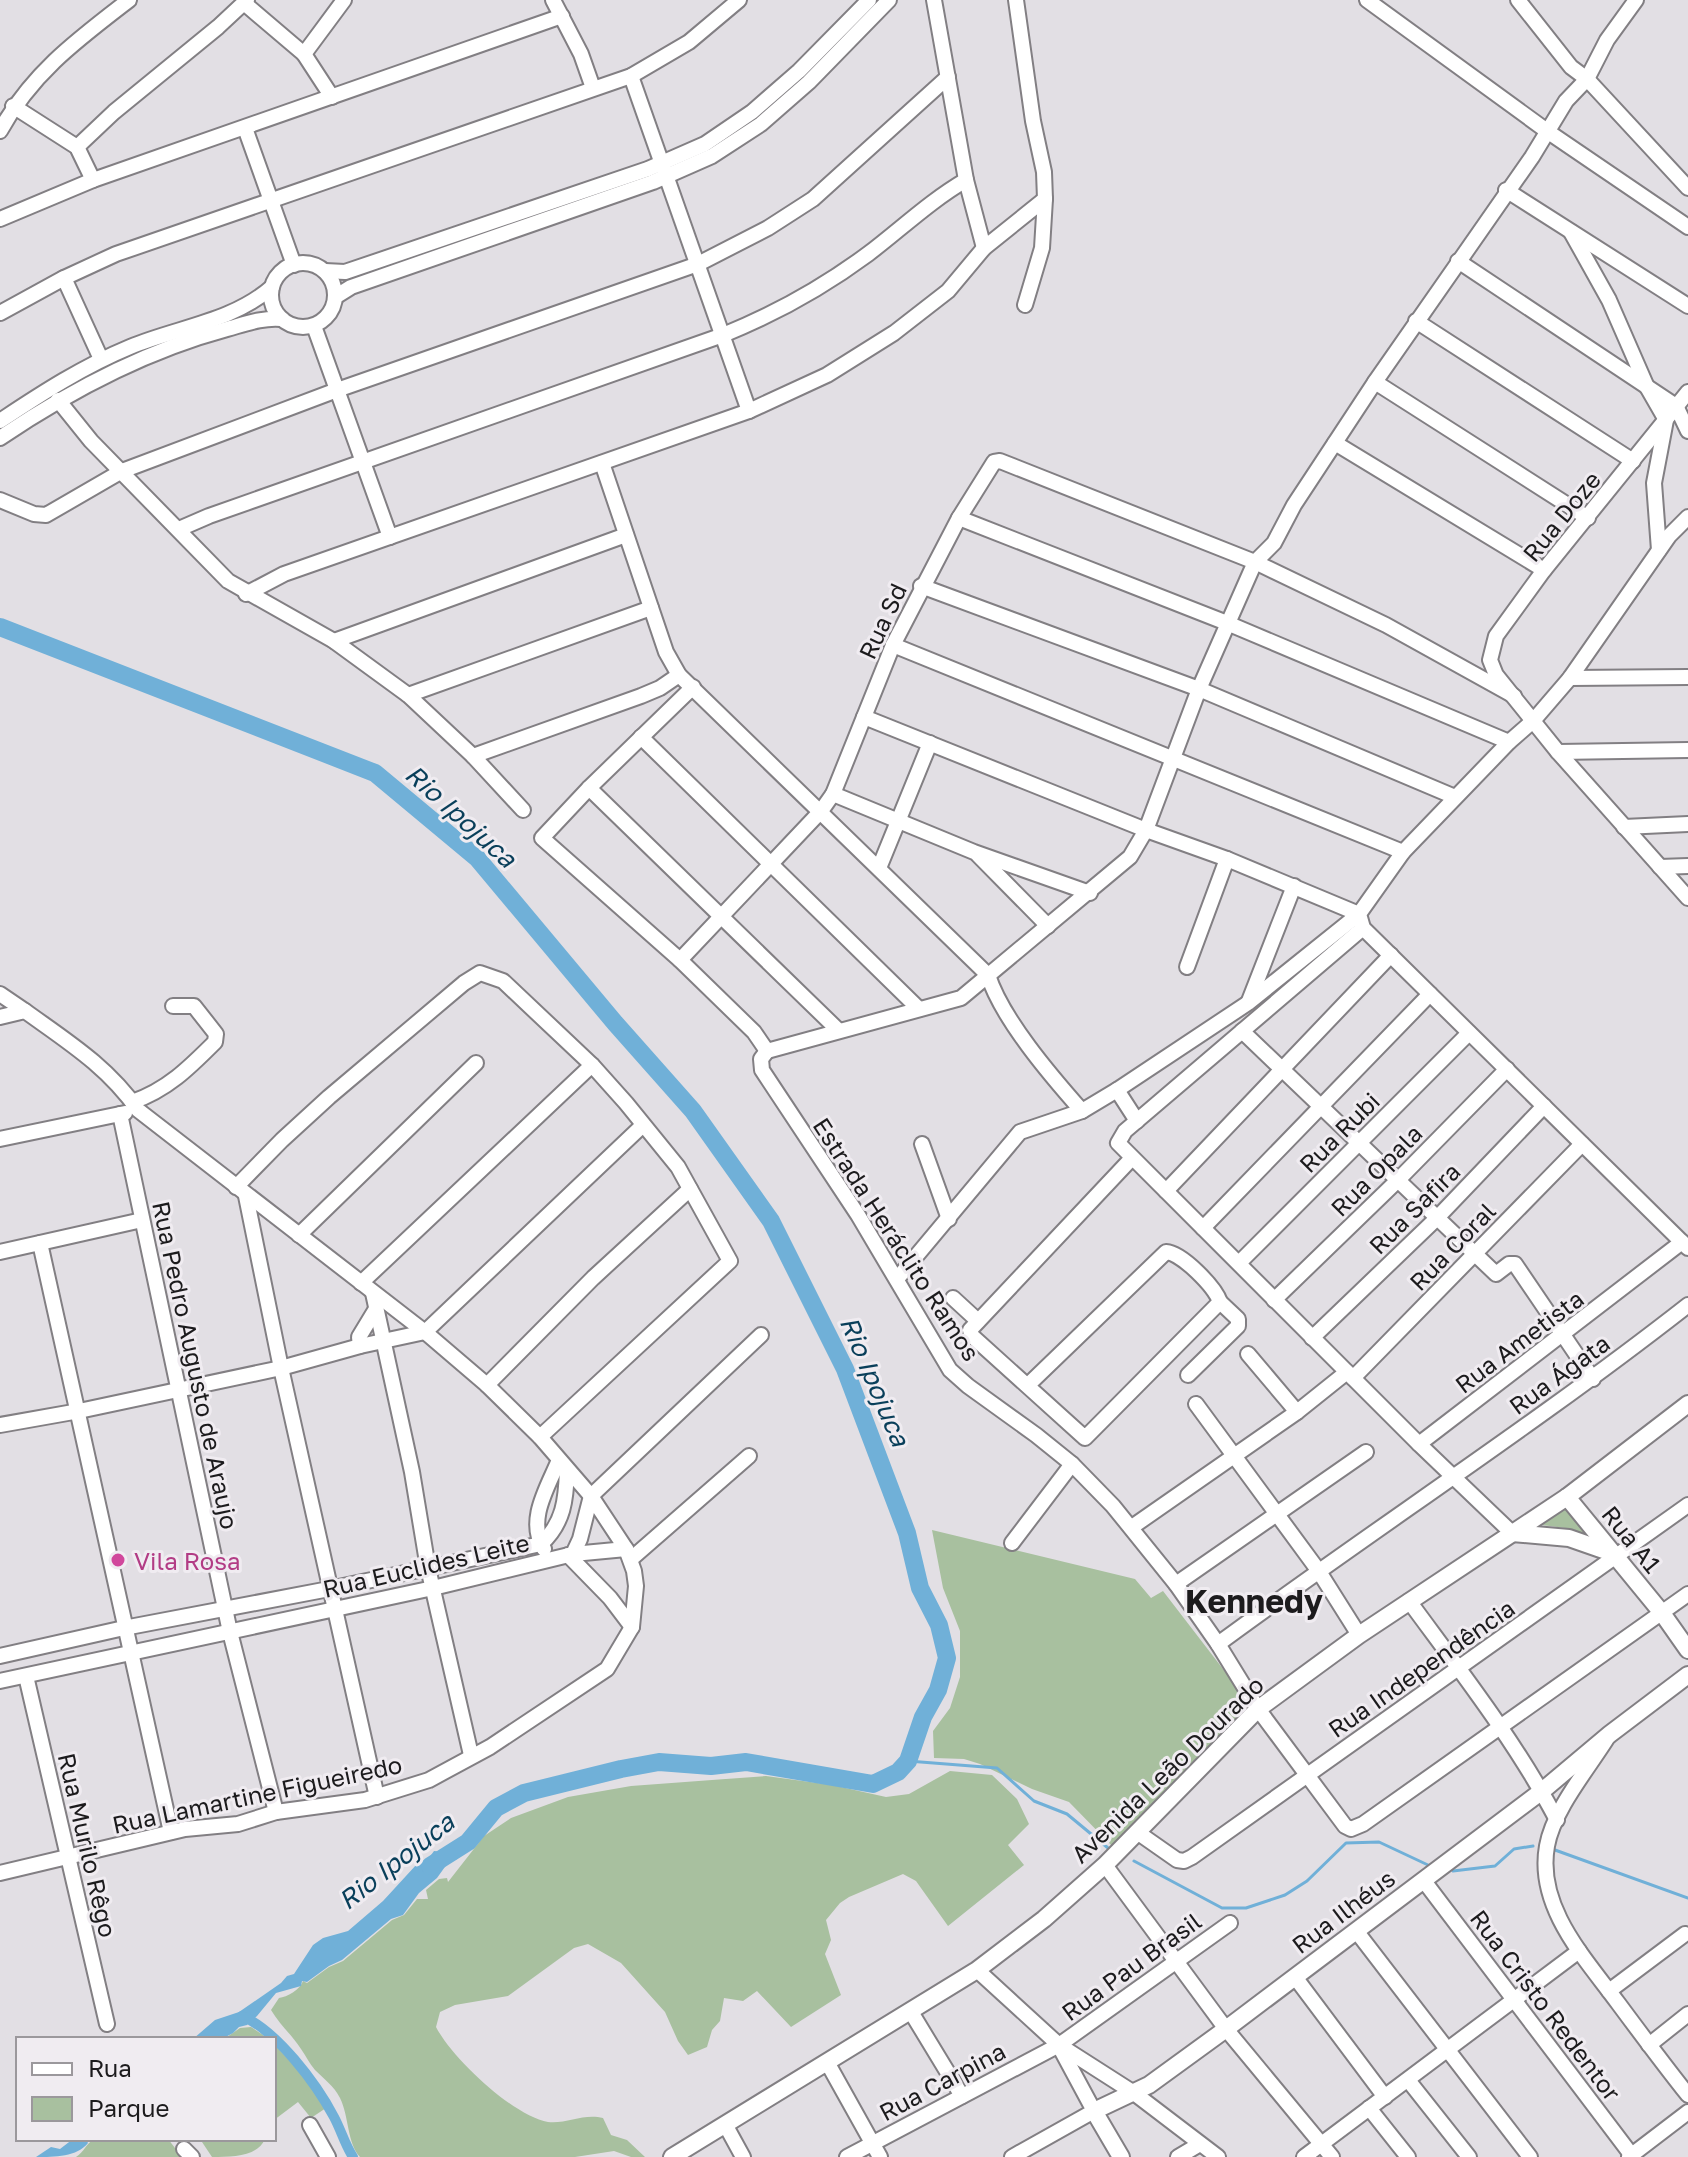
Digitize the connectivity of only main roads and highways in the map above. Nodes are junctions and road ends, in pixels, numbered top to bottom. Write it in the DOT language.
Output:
graph roads {
  1 [pos="1688,1404"];
  2 [pos="1567,1497"];
  3 [pos="1512,1533"];
  4 [pos="1614,1555"];
  5 [pos="1688,1650"];
  6 [pos="1688,1675"];
  7 [pos="672,2157"];
  8 [pos="1121,2157"];
  1 -- 2 [label="main road, Avenida Leão Dourado"];
  2 -- 3 [label="main road, Avenida Leão Dourado"];
  2 -- 4 [label="main road, Rua A1"];
  3 -- 4 [label="main road"];
  3 -- 7 [label="main road, Avenida Leão Dourado"];
  4 -- 5 [label="main road, Rua A1"];
  6 -- 8 [label="main road, Rua Ilhéus"];
}
